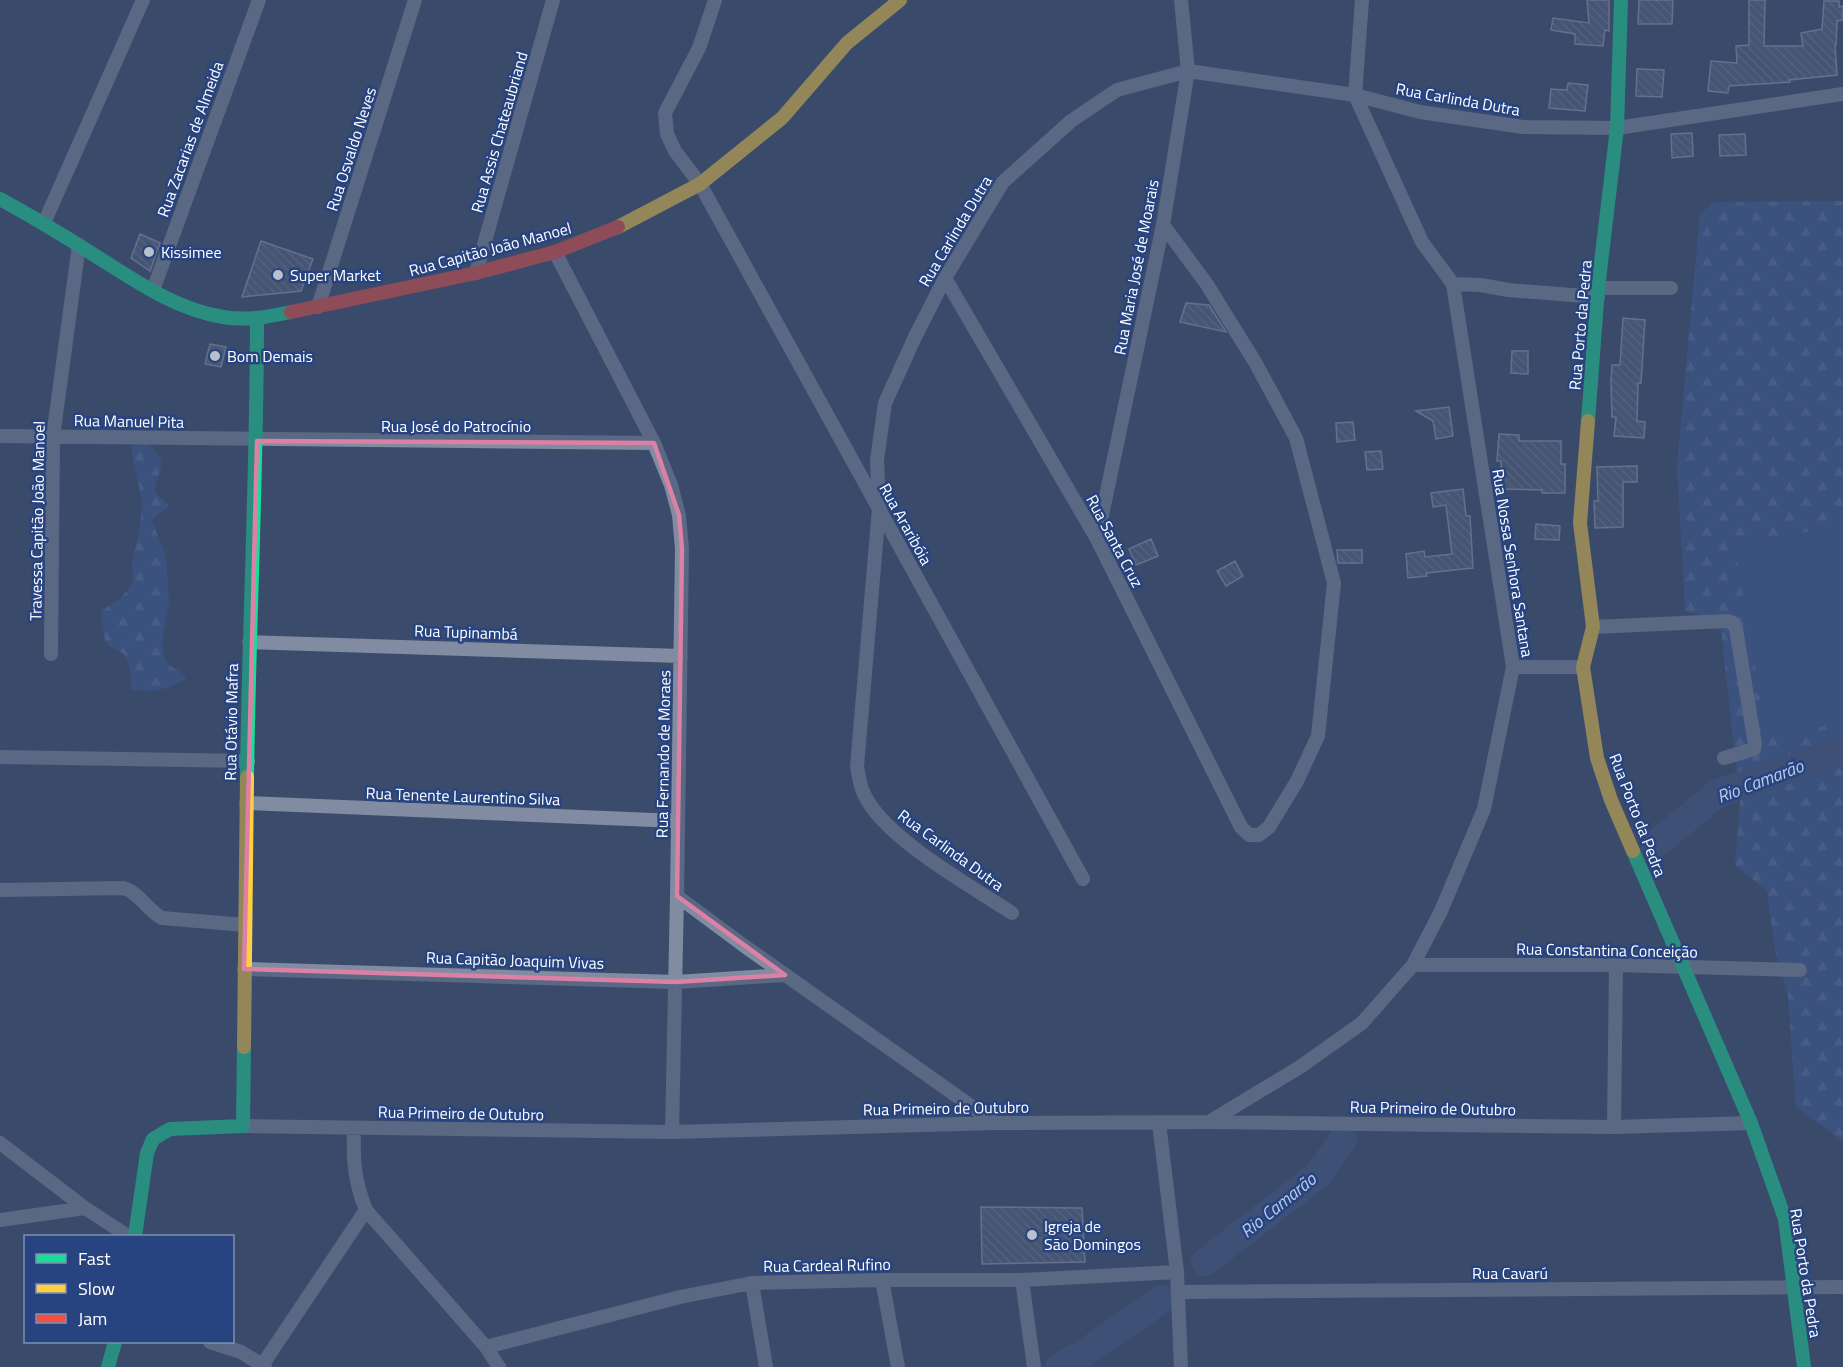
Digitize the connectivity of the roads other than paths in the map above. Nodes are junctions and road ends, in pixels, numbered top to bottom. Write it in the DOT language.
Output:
graph roads {
  1 [pos="143,0"];
  2 [pos="259,0"];
  3 [pos="415,0"];
  4 [pos="553,0"];
  5 [pos="715,0"];
  6 [pos="900,0"];
  7 [pos="1181,0"];
  8 [pos="1362,0"];
  9 [pos="1621,0"];
  10 [pos="1188,71"];
  11 [pos="1843,94"];
  12 [pos="1355,95"];
  13 [pos="1617,128"];
  14 [pos="700,184"];
  15 [pos="0,199"];
  16 [pos="44,223"];
  17 [pos="1163,225"];
  18 [pos="79,245"];
  19 [pos="555,252"];
  20 [pos="476,273"];
  21 [pos="945,278"];
  22 [pos="1452,284"];
  23 [pos="1671,288"];
  24 [pos="153,290"];
  25 [pos="1598,293"];
  26 [pos="318,307"];
  27 [pos="257,319"];
  28 [pos="0,436"];
  29 [pos="53,437"];
  30 [pos="257,441"];
  31 [pos="654,443"];
  32 [pos="879,508"];
  33 [pos="1098,539"];
  34 [pos="1593,627"];
  35 [pos="249,642"];
  36 [pos="51,654"];
  37 [pos="681,656"];
  38 [pos="1513,667"];
  39 [pos="1583,667"];
  40 [pos="0,757"];
  41 [pos="1724,758"];
  42 [pos="248,761"];
  43 [pos="246,803"];
  44 [pos="678,821"];
  45 [pos="1083,879"];
  46 [pos="0,890"];
  47 [pos="677,896"];
  48 [pos="1011,913"];
  49 [pos="244,925"];
  50 [pos="1413,965"];
  51 [pos="1616,965"];
  52 [pos="1683,966"];
  53 [pos="244,969"];
  54 [pos="1800,970"];
  55 [pos="785,975"];
  56 [pos="676,982"];
  57 [pos="1209,1122"];
  58 [pos="995,1123"];
  59 [pos="1160,1123"];
  60 [pos="1751,1123"];
  61 [pos="243,1126"];
  62 [pos="1614,1127"];
  63 [pos="354,1128"];
  64 [pos="672,1132"];
  65 [pos="0,1143"];
  66 [pos="85,1208"];
  67 [pos="366,1210"];
  68 [pos="0,1220"];
  69 [pos="126,1235"];
  70 [pos="135,1235"];
  71 [pos="1177,1272"];
  72 [pos="882,1280"];
  73 [pos="1022,1280"];
  74 [pos="752,1283"];
  75 [pos="1792,1287"];
  76 [pos="1843,1287"];
  77 [pos="1178,1292"];
  78 [pos="114,1343"];
  79 [pos="216,1343"];
  80 [pos="486,1347"];
  81 [pos="264,1366"];
  82 [pos="108,1367"];
  83 [pos="499,1367"];
  84 [pos="766,1367"];
  85 [pos="898,1367"];
  86 [pos="1034,1367"];
  87 [pos="1181,1367"];
  88 [pos="1804,1367"];
  1 -- 16 [label="street"];
  2 -- 24 [label="street, Rua Zacarias de Almeida"];
  3 -- 26 [label="street, Rua Osvaldo Neves"];
  4 -- 20 [label="street, Rua Assis Chateaubriand"];
  5 -- 14 [label="street, Rua Araribóia"];
  6 -- 14 [label="main road, Rua Capitão João Manoel"];
  7 -- 10 [label="street, Rua Maria José de Moarais"];
  8 -- 12 [label="street"];
  9 -- 13 [label="main road, Rua Porto da Pedra"];
  10 -- 12 [label="street, Rua Carlinda Dutra"];
  10 -- 17 [label="street, Rua Maria José de Moarais"];
  10 -- 21 [label="street, Rua Carlinda Dutra"];
  11 -- 13 [label="street, Rua Carlinda Dutra"];
  12 -- 13 [label="street, Rua Carlinda Dutra"];
  12 -- 22 [label="street, Rua Nossa Senhora Santana"];
  13 -- 25 [label="main road, Rua Porto da Pedra"];
  14 -- 19 [label="main road, Rua Capitão João Manoel"];
  14 -- 32 [label="street, Rua Araribóia"];
  15 -- 16 [label="main road, Rua Capitão João Manoel"];
  16 -- 18 [label="main road, Rua Capitão João Manoel"];
  17 -- 33 [label="street, Rua Maria José de Moarais"];
  17 -- 33 [label="street, Rua Santa Cruz"];
  18 -- 24 [label="main road, Rua Capitão João Manoel"];
  18 -- 29 [label="street, Travessa Capitão João Manoel"];
  19 -- 20 [label="main road, Rua Capitão João Manoel"];
  19 -- 31 [label="street, Rua Fernando de Moraes"];
  20 -- 26 [label="main road, Rua Capitão João Manoel"];
  21 -- 32 [label="street, Rua Carlinda Dutra"];
  21 -- 33 [label="street, Rua Santa Cruz"];
  22 -- 25 [label="street"];
  22 -- 38 [label="street, Rua Nossa Senhora Santana"];
  23 -- 25 [label="street"];
  24 -- 27 [label="main road, Rua Capitão João Manoel"];
  25 -- 34 [label="main road, Rua Porto da Pedra"];
  26 -- 27 [label="main road, Rua Capitão João Manoel"];
  27 -- 30 [label="main road, Rua Otávio Mafra"];
  28 -- 29 [label="street, Rua Manuel Pita"];
  29 -- 30 [label="street, Rua Manuel Pita"];
  29 -- 36 [label="street, Travessa Capitão João Manoel"];
  30 -- 31 [label="street, Rua José do Patrocínio"];
  30 -- 35 [label="main road, Rua Otávio Mafra"];
  31 -- 37 [label="street, Rua Fernando de Moraes"];
  32 -- 45 [label="street, Rua Araribóia"];
  32 -- 48 [label="street, Rua Carlinda Dutra"];
  34 -- 39 [label="main road, Rua Porto da Pedra"];
  34 -- 41 [label="street"];
  35 -- 37 [label="street, Rua Tupinambá"];
  35 -- 42 [label="main road, Rua Otávio Mafra"];
  37 -- 44 [label="street, Rua Fernando de Moraes"];
  38 -- 39 [label="street"];
  38 -- 50 [label="street, Rua Nossa Senhora Santana"];
  39 -- 52 [label="main road, Rua Porto da Pedra"];
  40 -- 42 [label="street"];
  42 -- 43 [label="main road, Rua Otávio Mafra"];
  43 -- 44 [label="street, Rua Tenente Laurentino Silva"];
  43 -- 49 [label="main road, Rua Otávio Mafra"];
  44 -- 47 [label="street, Rua Fernando de Moraes"];
  46 -- 49 [label="street"];
  47 -- 55 [label="street"];
  47 -- 56 [label="street, Rua Fernando de Moraes"];
  49 -- 53 [label="main road, Rua Otávio Mafra"];
  50 -- 51 [label="street, Rua Constantina Conceição"];
  50 -- 57 [label="street, Rua Nossa Senhora Santana"];
  51 -- 52 [label="street, Rua Constantina Conceição"];
  51 -- 62 [label="street"];
  52 -- 54 [label="street, Rua Constantina Conceição"];
  52 -- 60 [label="main road, Rua Porto da Pedra"];
  53 -- 56 [label="street, Rua Capitão Joaquim Vivas"];
  53 -- 61 [label="main road, Rua Otávio Mafra"];
  55 -- 56 [label="street, Rua Capitão Joaquim Vivas"];
  55 -- 58 [label="street"];
  56 -- 64 [label="street, Rua Fernando de Moraes"];
  57 -- 59 [label="street, Rua Primeiro de Outubro"];
  57 -- 62 [label="street, Rua Primeiro de Outubro"];
  58 -- 59 [label="street, Rua Primeiro de Outubro"];
  58 -- 64 [label="street, Rua Primeiro de Outubro"];
  59 -- 71 [label="street"];
  60 -- 62 [label="street, Rua Primeiro de Outubro"];
  60 -- 75 [label="main road, Rua Porto da Pedra"];
  61 -- 63 [label="street, Rua Primeiro de Outubro"];
  61 -- 70 [label="main road, Rua Primeiro de Outubro"];
  63 -- 64 [label="street, Rua Primeiro de Outubro"];
  63 -- 67 [label="street"];
  65 -- 66 [label="street"];
  66 -- 68 [label="street"];
  66 -- 69 [label="street"];
  67 -- 80 [label="street"];
  67 -- 81 [label="street"];
  71 -- 73 [label="street, Rua Cardeal Rufino"];
  71 -- 77 [label="street"];
  72 -- 73 [label="street, Rua Cardeal Rufino"];
  72 -- 74 [label="street, Rua Cardeal Rufino"];
  72 -- 85 [label="street"];
  73 -- 86 [label="street"];
  74 -- 80 [label="street, Rua Cardeal Rufino"];
  74 -- 84 [label="street"];
  75 -- 76 [label="street, Rua Cavarú"];
  75 -- 77 [label="street, Rua Cavarú"];
  75 -- 88 [label="main road, Rua Porto da Pedra"];
  77 -- 87 [label="street"];
  78 -- 82 [label="main road"];
  79 -- 81 [label="street"];
  80 -- 83 [label="street"];
}
